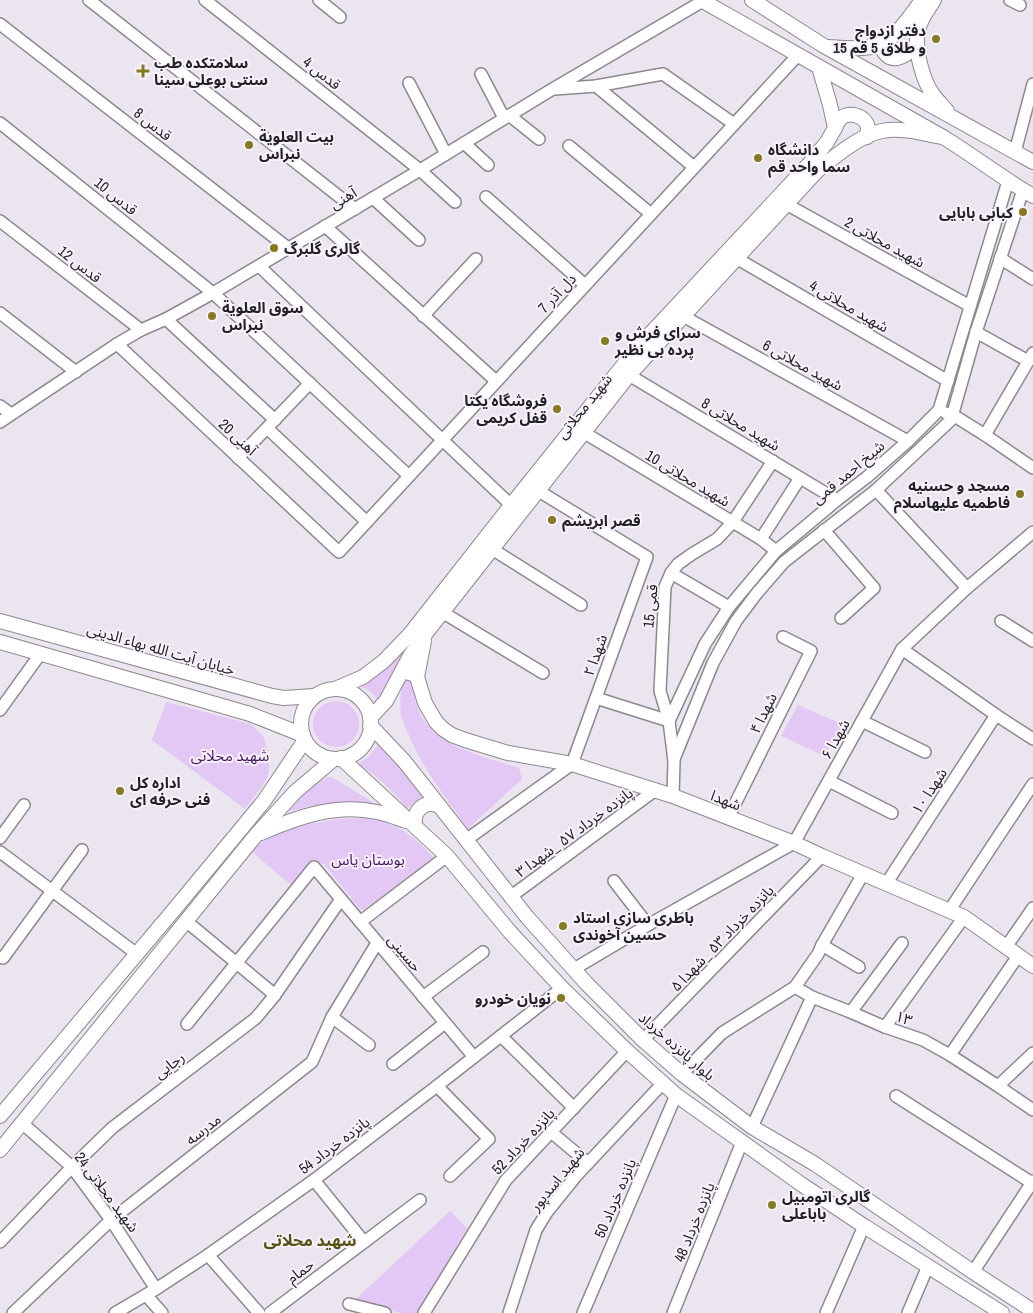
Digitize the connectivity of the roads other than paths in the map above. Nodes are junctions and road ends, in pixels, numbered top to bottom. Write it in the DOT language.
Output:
graph roads {
  1 [pos="89,0"];
  2 [pos="205,0"];
  3 [pos="319,0"];
  4 [pos="702,0"];
  5 [pos="752,0"];
  6 [pos="922,0"];
  7 [pos="934,0"];
  8 [pos="340,17"];
  9 [pos="0,24"];
  10 [pos="880,44"];
  11 [pos="917,45"];
  12 [pos="824,46"];
  13 [pos="798,55"];
  14 [pos="819,67"];
  15 [pos="481,74"];
  16 [pos="409,83"];
  17 [pos="1033,84"];
  18 [pos="596,86"];
  19 [pos="551,90"];
  20 [pos="507,116"];
  21 [pos="954,119"];
  22 [pos="0,124"];
  23 [pos="734,124"];
  24 [pos="835,128"];
  25 [pos="867,136"];
  26 [pos="943,137"];
  27 [pos="539,138"];
  28 [pos="464,143"];
  29 [pos="569,146"];
  30 [pos="1015,152"];
  31 [pos="446,154"];
  32 [pos="1033,162"];
  33 [pos="488,165"];
  34 [pos="694,168"];
  35 [pos="420,170"];
  36 [pos="1008,182"];
  37 [pos="1028,193"];
  38 [pos="486,196"];
  39 [pos="373,198"];
  40 [pos="455,202"];
  41 [pos="1002,202"];
  42 [pos="786,204"];
  43 [pos="1018,206"];
  44 [pos="355,208"];
  45 [pos="651,214"];
  46 [pos="0,221"];
  47 [pos="325,226"];
  48 [pos="419,240"];
  49 [pos="288,248"];
  50 [pos="736,258"];
  51 [pos="1000,258"];
  52 [pos="476,259"];
  53 [pos="259,266"];
  54 [pos="1033,279"];
  55 [pos="586,285"];
  56 [pos="213,293"];
  57 [pos="970,306"];
  58 [pos="0,313"];
  59 [pos="423,316"];
  60 [pos="683,316"];
  61 [pos="166,319"];
  62 [pos="141,330"];
  63 [pos="976,332"];
  64 [pos="117,344"];
  65 [pos="1030,357"];
  66 [pos="76,372"];
  67 [pos="629,375"];
  68 [pos="948,381"];
  69 [pos="496,382"];
  70 [pos="310,383"];
  71 [pos="0,406"];
  72 [pos="939,410"];
  73 [pos="11,414"];
  74 [pos="953,415"];
  75 [pos="0,422"];
  76 [pos="271,424"];
  77 [pos="583,432"];
  78 [pos="985,435"];
  79 [pos="442,440"];
  80 [pos="908,441"];
  81 [pos="238,458"];
  82 [pos="773,461"];
  83 [pos="1033,468"];
  84 [pos="409,476"];
  85 [pos="800,478"];
  86 [pos="537,490"];
  87 [pos="876,490"];
  88 [pos="837,500"];
  89 [pos="510,505"];
  90 [pos="366,522"];
  91 [pos="732,523"];
  92 [pos="824,530"];
  93 [pos="1033,532"];
  94 [pos="761,539"];
  95 [pos="492,549"];
  96 [pos="776,551"];
  97 [pos="339,552"];
  98 [pos="671,573"];
  99 [pos="747,585"];
  100 [pos="968,588"];
  101 [pos="757,593"];
  102 [pos="581,605"];
  103 [pos="729,607"];
  104 [pos="442,612"];
  105 [pos="841,618"];
  106 [pos="0,621"];
  107 [pos="1001,621"];
  108 [pos="426,633"];
  109 [pos="783,637"];
  110 [pos="0,642"];
  111 [pos="1033,642"];
  112 [pos="902,648"];
  113 [pos="41,653"];
  114 [pos="401,672"];
  115 [pos="544,673"];
  116 [pos="417,677"];
  117 [pos="335,689"];
  118 [pos="272,696"];
  119 [pos="314,696"];
  120 [pos="596,698"];
  121 [pos="0,710"];
  122 [pos="996,714"];
  123 [pos="266,719"];
  124 [pos="862,721"];
  125 [pos="370,722"];
  126 [pos="669,722"];
  127 [pos="304,738"];
  128 [pos="1033,739"];
  129 [pos="926,752"];
  130 [pos="338,758"];
  131 [pos="674,761"];
  132 [pos="572,764"];
  133 [pos="829,780"];
  134 [pos="277,781"];
  135 [pos="1033,784"];
  136 [pos="654,790"];
  137 [pos="295,792"];
  138 [pos="673,796"];
  139 [pos="24,804"];
  140 [pos="437,804"];
  141 [pos="892,813"];
  142 [pos="728,818"];
  143 [pos="414,824"];
  144 [pos="256,835"];
  145 [pos="0,838"];
  146 [pos="466,840"];
  147 [pos="794,843"];
  148 [pos="82,850"];
  149 [pos="0,852"];
  150 [pos="447,856"];
  151 [pos="822,856"];
  152 [pos="863,874"];
  153 [pos="614,881"];
  154 [pos="886,884"];
  155 [pos="52,890"];
  156 [pos="510,897"];
  157 [pos="341,899"];
  158 [pos="1033,908"];
  159 [pos="949,911"];
  160 [pos="964,917"];
  161 [pos="186,921"];
  162 [pos="360,922"];
  163 [pos="648,925"];
  164 [pos="377,943"];
  165 [pos="902,943"];
  166 [pos="822,945"];
  167 [pos="1006,946"];
  168 [pos="483,952"];
  169 [pos="137,954"];
  170 [pos="1018,956"];
  171 [pos="3,958"];
  172 [pos="236,964"];
  173 [pos="1033,966"];
  174 [pos="859,967"];
  175 [pos="574,969"];
  176 [pos="795,987"];
  177 [pos="562,988"];
  178 [pos="274,995"];
  179 [pos="423,997"];
  180 [pos="812,997"];
  181 [pos="851,1012"];
  182 [pos="332,1017"];
  183 [pos="444,1023"];
  184 [pos="187,1024"];
  185 [pos="885,1027"];
  186 [pos="501,1036"];
  187 [pos="643,1040"];
  188 [pos="369,1045"];
  189 [pos="626,1051"];
  190 [pos="1033,1053"];
  191 [pos="950,1055"];
  192 [pos="474,1058"];
  193 [pos="393,1064"];
  194 [pos="682,1074"];
  195 [pos="663,1083"];
  196 [pos="437,1086"];
  197 [pos="998,1086"];
  198 [pos="676,1095"];
  199 [pos="896,1096"];
  200 [pos="574,1108"];
  201 [pos="1033,1110"];
  202 [pos="0,1116"];
  203 [pos="22,1123"];
  204 [pos="752,1127"];
  205 [pos="551,1132"];
  206 [pos="742,1142"];
  207 [pos="0,1150"];
  208 [pos="588,1163"];
  209 [pos="72,1167"];
  210 [pos="450,1176"];
  211 [pos="314,1180"];
  212 [pos="1032,1182"];
  213 [pos="420,1200"];
  214 [pos="111,1220"];
  215 [pos="864,1226"];
  216 [pos="0,1242"];
  217 [pos="364,1242"];
  218 [pos="208,1255"];
  219 [pos="928,1266"];
  220 [pos="973,1272"];
  221 [pos="151,1292"];
  222 [pos="350,1304"];
  223 [pos="1033,1311"];
  224 [pos="13,1313"];
  225 [pos="115,1313"];
  226 [pos="162,1313"];
  227 [pos="259,1313"];
  228 [pos="270,1313"];
  229 [pos="385,1313"];
  230 [pos="424,1313"];
  231 [pos="509,1313"];
  232 [pos="583,1313"];
  233 [pos="673,1313"];
  234 [pos="826,1313"];
  235 [pos="908,1313"];
  236 [pos="1002,1313"];
  1 -- 44 [label="street"];
  2 -- 35 [label="street, قدس 4"];
  3 -- 8 [label="street"];
  4 -- 13 [label="main road"];
  4 -- 19 [label="street, آهنی"];
  5 -- 12 [label="main road"];
  6 -- 10 [label="main road"];
  7 -- 11 [label="main road"];
  9 -- 49 [label="street, قدس 8"];
  10 -- 11 [label="main road"];
  10 -- 12 [label="main road"];
  11 -- 21 [label="main road"];
  12 -- 21 [label="main road"];
  13 -- 14 [label="main road"];
  13 -- 23 [label="street, دل آذر 7"];
  14 -- 24 [label="main road"];
  14 -- 26 [label="main road"];
  15 -- 20 [label="street"];
  16 -- 31 [label="street"];
  17 -- 30 [label="street"];
  18 -- 19 [label="street"];
  18 -- 23 [label="street"];
  18 -- 34 [label="street"];
  19 -- 20 [label="street, آهنی"];
  20 -- 27 [label="street"];
  20 -- 28 [label="street, آهنی"];
  21 -- 30 [label="main road"];
  22 -- 56 [label="street, قدس 10"];
  23 -- 34 [label="street, دل آذر 7"];
  24 -- 25 [label="main road"];
  24 -- 89 [label="main road, شهید محلاتی"];
  25 -- 26 [label="main road, شهید محلاتی"];
  25 -- 42 [label="main road, شهید محلاتی"];
  26 -- 36 [label="main road"];
  28 -- 31 [label="street, آهنی"];
  28 -- 33 [label="street"];
  29 -- 45 [label="street"];
  30 -- 32 [label="main road"];
  31 -- 35 [label="street, آهنی"];
  34 -- 45 [label="street, دل آذر 7"];
  35 -- 39 [label="street, آهنی"];
  35 -- 40 [label="street, قدس 4"];
  36 -- 37 [label="main road"];
  36 -- 41 [label="street, شیخ احمد قمی"];
  37 -- 43 [label="street, شیخ احمد قمی"];
  38 -- 55 [label="street"];
  39 -- 44 [label="street, آهنی"];
  39 -- 48 [label="street"];
  41 -- 43 [label="street"];
  41 -- 57 [label="street, شیخ احمد قمی"];
  42 -- 50 [label="main road, شهید محلاتی"];
  42 -- 57 [label="street, شهید محلاتی 2"];
  43 -- 51 [label="street, شیخ احمد قمی"];
  44 -- 47 [label="street, آهنی"];
  45 -- 55 [label="street, دل آذر 7"];
  46 -- 62 [label="street, قدس 12"];
  47 -- 49 [label="street, آهنی"];
  47 -- 59 [label="street"];
  49 -- 53 [label="street, آهنی"];
  50 -- 60 [label="main road, شهید محلاتی"];
  50 -- 68 [label="street, شهید محلاتی 4"];
  51 -- 54 [label="street"];
  51 -- 63 [label="street, شیخ احمد قمی"];
  52 -- 59 [label="street"];
  53 -- 56 [label="street, آهنی"];
  53 -- 79 [label="street"];
  55 -- 69 [label="street, دل آذر 7"];
  56 -- 61 [label="street, آهنی"];
  56 -- 70 [label="street, قدس 10"];
  57 -- 68 [label="street, شیخ احمد قمی"];
  58 -- 66 [label="street"];
  59 -- 69 [label="street"];
  60 -- 67 [label="main road, شهید محلاتی"];
  60 -- 80 [label="street, شهید محلاتی 6"];
  61 -- 62 [label="street, آهنی"];
  61 -- 76 [label="street"];
  62 -- 64 [label="street, آهنی"];
  63 -- 65 [label="street"];
  63 -- 74 [label="street, شیخ احمد قمی"];
  64 -- 66 [label="street, آهنی"];
  64 -- 81 [label="street, آهنی 20"];
  65 -- 78 [label="street"];
  66 -- 73 [label="street, آهنی"];
  67 -- 77 [label="main road, شهید محلاتی"];
  67 -- 82 [label="street, شهید محلاتی 8"];
  68 -- 72 [label="street, شیخ احمد قمی"];
  69 -- 79 [label="street, دل آذر 7"];
  70 -- 76 [label="street"];
  70 -- 84 [label="street, قدس 10"];
  71 -- 73 [label="street"];
  72 -- 74 [label="street"];
  72 -- 80 [label="street, شیخ احمد قمی"];
  73 -- 75 [label="street, آهنی"];
  74 -- 78 [label="street"];
  74 -- 87 [label="street, شیخ احمد قمی"];
  76 -- 81 [label="street"];
  76 -- 90 [label="street"];
  77 -- 86 [label="main road, شهید محلاتی"];
  77 -- 91 [label="street, شهید محلاتی 10"];
  78 -- 83 [label="street"];
  79 -- 84 [label="street, دل آذر 7"];
  79 -- 89 [label="street"];
  80 -- 88 [label="street, شیخ احمد قمی"];
  81 -- 97 [label="street, آهنی 20"];
  82 -- 85 [label="street, شهید محلاتی 8"];
  82 -- 91 [label="street, قمی 15"];
  84 -- 90 [label="street, دل آذر 7"];
  85 -- 88 [label="street, شهید محلاتی 8"];
  85 -- 94 [label="street"];
  86 -- 95 [label="main road, شهید محلاتی"];
  86 -- 120 [label="street, شهدا ۲"];
  87 -- 92 [label="street, شیخ احمد قمی"];
  87 -- 100 [label="street"];
  88 -- 96 [label="street, شیخ احمد قمی"];
  89 -- 117 [label="main road, شهید محلاتی"];
  90 -- 97 [label="street, دل آذر 7"];
  91 -- 94 [label="street, شهید محلاتی 10"];
  91 -- 98 [label="street, قمی 15"];
  92 -- 101 [label="street, شیخ احمد قمی"];
  92 -- 105 [label="street"];
  93 -- 100 [label="street, شهدا ۶"];
  94 -- 96 [label="street, شهید محلاتی 10"];
  95 -- 102 [label="street"];
  95 -- 104 [label="main road, شهید محلاتی"];
  96 -- 99 [label="street, شیخ احمد قمی"];
  98 -- 103 [label="street"];
  98 -- 126 [label="street, قمی 15"];
  99 -- 101 [label="street"];
  99 -- 103 [label="street, شیخ احمد قمی"];
  100 -- 112 [label="street, شهدا ۶"];
  101 -- 131 [label="street, شیخ احمد قمی"];
  103 -- 126 [label="street, شیخ احمد قمی"];
  104 -- 108 [label="main road, شهید محلاتی"];
  104 -- 115 [label="street"];
  106 -- 118 [label="main road, خیابان آیت الله بهاء الدینی"];
  107 -- 111 [label="street"];
  108 -- 114 [label="main road, شهید محلاتی"];
  108 -- 116 [label="main road, شهدا"];
  109 -- 142 [label="street, شهدا ۴"];
  110 -- 113 [label="main road"];
  112 -- 122 [label="street"];
  112 -- 124 [label="street, شهدا ۶"];
  113 -- 121 [label="street"];
  113 -- 123 [label="main road"];
  114 -- 116 [label="main road"];
  114 -- 125 [label="main road, شهید محلاتی"];
  116 -- 132 [label="main road, شهدا"];
  117 -- 119 [label="main road"];
  117 -- 125 [label="main road"];
  118 -- 119 [label="main road, خیابان آیت الله بهاء الدینی"];
  118 -- 123 [label="main road"];
  119 -- 127 [label="main road"];
  120 -- 126 [label="street"];
  120 -- 132 [label="street, شهدا ۲"];
  122 -- 128 [label="street"];
  122 -- 154 [label="street, شهدا ۱۰"];
  123 -- 127 [label="main road"];
  124 -- 129 [label="street"];
  124 -- 133 [label="street, شهدا ۶"];
  125 -- 130 [label="main road"];
  125 -- 140 [label="main road, بلوار پانزده خرداد"];
  126 -- 131 [label="street, شیخ احمد قمی"];
  127 -- 130 [label="main road"];
  127 -- 134 [label="main road"];
  130 -- 137 [label="main road"];
  130 -- 143 [label="main road"];
  131 -- 138 [label="street, شیخ احمد قمی"];
  132 -- 136 [label="main road, شهدا"];
  132 -- 146 [label="street"];
  133 -- 141 [label="street"];
  133 -- 147 [label="street, شهدا ۶"];
  134 -- 137 [label="main road"];
  134 -- 169 [label="main road"];
  135 -- 159 [label="street"];
  136 -- 138 [label="main road, شهدا"];
  136 -- 156 [label="street, پانزده خرداد ۵۷ _شهدا ۳"];
  137 -- 144 [label="main road"];
  138 -- 142 [label="main road, شهدا"];
  139 -- 145 [label="street"];
  140 -- 143 [label="main road"];
  140 -- 146 [label="main road, بلوار پانزده خرداد"];
  142 -- 147 [label="main road, شهدا"];
  143 -- 144 [label="main road"];
  143 -- 150 [label="main road"];
  144 -- 161 [label="main road"];
  146 -- 156 [label="main road, بلوار پانزده خرداد"];
  147 -- 151 [label="main road, شهدا"];
  147 -- 163 [label="street"];
  148 -- 155 [label="street"];
  149 -- 155 [label="street"];
  150 -- 162 [label="street"];
  150 -- 177 [label="main road"];
  151 -- 152 [label="main road, شهدا"];
  151 -- 187 [label="street, پانزده خرداد ۵۳ _شهدا ۵"];
  152 -- 154 [label="main road, شهدا"];
  152 -- 166 [label="street"];
  153 -- 163 [label="street"];
  154 -- 159 [label="main road, شهدا"];
  155 -- 169 [label="street"];
  155 -- 171 [label="street"];
  156 -- 175 [label="main road, بلوار پانزده خرداد"];
  157 -- 162 [label="street, حسینی"];
  157 -- 172 [label="street, حسینی"];
  157 -- 178 [label="street, رجایی"];
  158 -- 167 [label="street"];
  159 -- 160 [label="main road, شهدا"];
  160 -- 167 [label="main road, شهدا"];
  160 -- 185 [label="street"];
  161 -- 172 [label="street"];
  161 -- 203 [label="main road"];
  162 -- 164 [label="street, حسینی"];
  163 -- 175 [label="street"];
  164 -- 179 [label="street, حسینی"];
  164 -- 182 [label="street, مدرسه"];
  165 -- 181 [label="street"];
  166 -- 174 [label="street"];
  166 -- 176 [label="street"];
  167 -- 170 [label="main road, شهدا"];
  168 -- 179 [label="street"];
  169 -- 202 [label="main road"];
  170 -- 173 [label="main road, شهدا"];
  170 -- 191 [label="street"];
  172 -- 178 [label="street"];
  172 -- 184 [label="street"];
  175 -- 187 [label="main road, بلوار پانزده خرداد"];
  176 -- 180 [label="street, ۱۳"];
  176 -- 194 [label="street"];
  177 -- 186 [label="street, پانزده خرداد 54"];
  177 -- 189 [label="main road"];
  178 -- 209 [label="street, رجایی"];
  179 -- 183 [label="street, حسینی"];
  180 -- 181 [label="street, ۱۳"];
  180 -- 204 [label="street"];
  181 -- 185 [label="street, ۱۳"];
  182 -- 188 [label="street"];
  182 -- 214 [label="street, مدرسه"];
  183 -- 192 [label="street, حسینی"];
  183 -- 193 [label="street"];
  185 -- 191 [label="street, ۱۳"];
  186 -- 192 [label="street, پانزده خرداد 54"];
  186 -- 200 [label="street"];
  187 -- 194 [label="main road, بلوار پانزده خرداد"];
  189 -- 195 [label="main road"];
  189 -- 200 [label="street, پانزده خرداد 52"];
  190 -- 197 [label="street"];
  191 -- 197 [label="street, ۱۳"];
  192 -- 196 [label="street, پانزده خرداد 54"];
  194 -- 204 [label="main road, بلوار پانزده خرداد"];
  195 -- 198 [label="main road"];
  195 -- 208 [label="street, شهید اسدپور"];
  196 -- 210 [label="street"];
  196 -- 211 [label="street, پانزده خرداد 54"];
  197 -- 201 [label="street, ۱۳"];
  198 -- 206 [label="main road"];
  198 -- 232 [label="street, پانزده خرداد 50"];
  199 -- 212 [label="street"];
  200 -- 205 [label="street, پانزده خرداد 52"];
  203 -- 207 [label="main road"];
  203 -- 209 [label="street, شهید محلاتی 24"];
  204 -- 220 [label="main road, بلوار پانزده خرداد"];
  205 -- 208 [label="street"];
  205 -- 230 [label="street, پانزده خرداد 52"];
  206 -- 215 [label="main road"];
  206 -- 233 [label="street, پانزده خرداد 48"];
  208 -- 231 [label="street, شهید اسدپور"];
  209 -- 214 [label="street, شهید محلاتی 24"];
  209 -- 216 [label="street, رجایی"];
  211 -- 217 [label="street"];
  211 -- 218 [label="street, پانزده خرداد 54"];
  212 -- 220 [label="street"];
  213 -- 217 [label="street, حمام"];
  214 -- 221 [label="street, شهید محلاتی 24"];
  214 -- 224 [label="street, مدرسه"];
  215 -- 219 [label="main road"];
  215 -- 234 [label="street"];
  217 -- 228 [label="street, حمام"];
  218 -- 221 [label="street, پانزده خرداد 54"];
  218 -- 227 [label="street"];
  219 -- 235 [label="street"];
  219 -- 236 [label="main road"];
  220 -- 223 [label="main road, بلوار پانزده خرداد"];
  221 -- 225 [label="street, پانزده خرداد 54"];
  221 -- 226 [label="street, شهید محلاتی 24"];
  222 -- 229 [label="street"];
}
